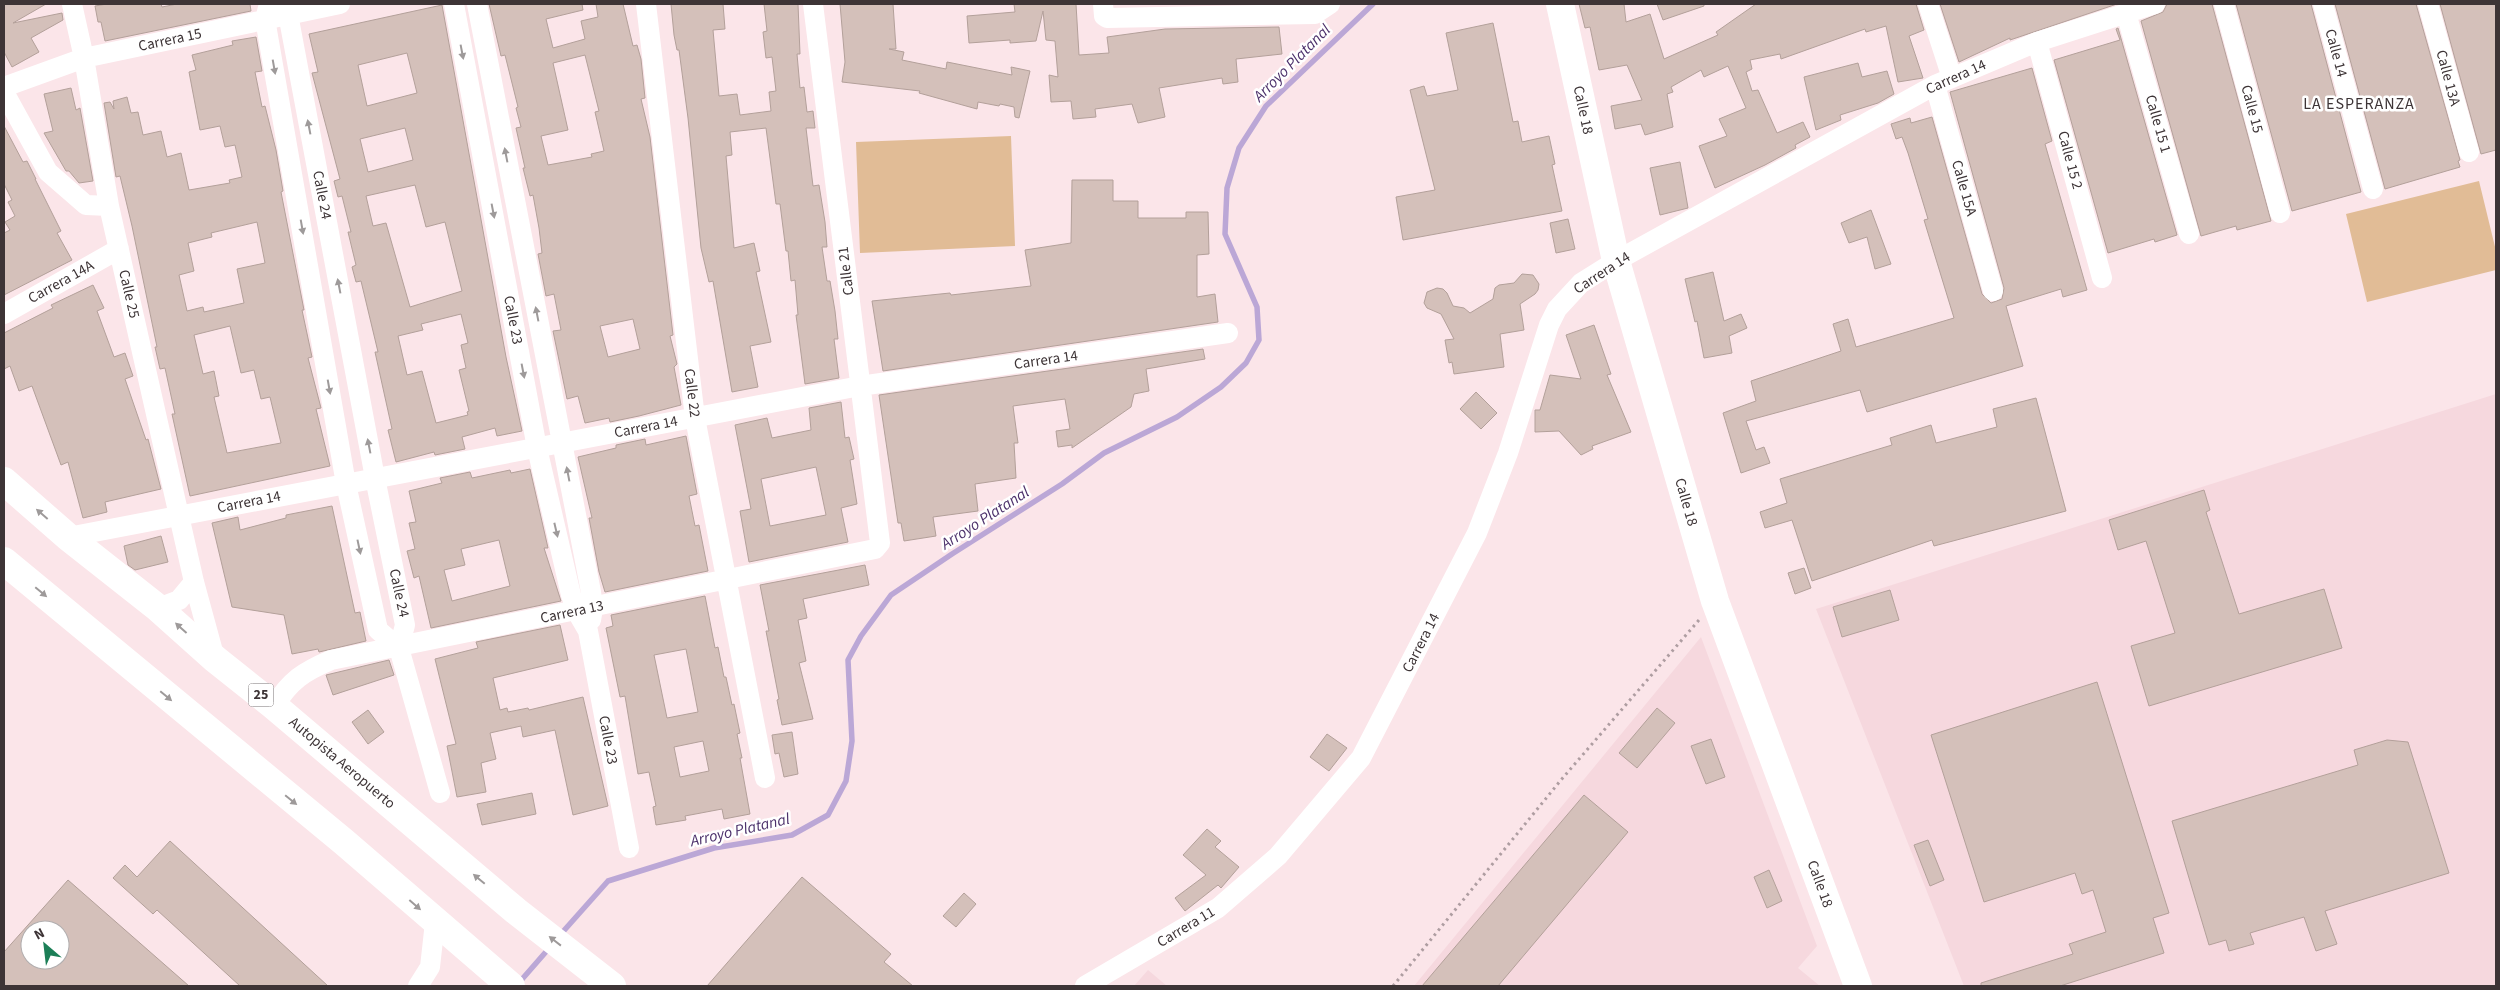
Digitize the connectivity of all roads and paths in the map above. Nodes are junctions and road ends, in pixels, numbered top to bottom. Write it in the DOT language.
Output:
graph roads {
  1 [pos="72,4"];
  2 [pos="340,4"];
  3 [pos="454,4"];
  4 [pos="477,4"];
  5 [pos="646,4"];
  6 [pos="813,4"];
  7 [pos="1330,4"];
  8 [pos="1560,4"];
  9 [pos="1928,4"];
  10 [pos="2155,4"];
  11 [pos="2224,4"];
  12 [pos="2323,4"];
  13 [pos="2428,4"];
  14 [pos="285,9"];
  15 [pos="1105,11"];
  16 [pos="267,12"];
  17 [pos="2126,13"];
  18 [pos="2038,42"];
  19 [pos="84,58"];
  20 [pos="1943,81"];
  21 [pos="4,87"];
  22 [pos="4,92"];
  23 [pos="2468,152"];
  24 [pos="2373,189"];
  25 [pos="109,206"];
  26 [pos="2280,213"];
  27 [pos="2189,234"];
  28 [pos="119,249"];
  29 [pos="1616,261"];
  30 [pos="2102,278"];
  31 [pos="1993,291"];
  32 [pos="4,314"];
  33 [pos="1228,333"];
  34 [pos="860,386"];
  35 [pos="695,418"];
  36 [pos="561,443"];
  37 [pos="537,448"];
  38 [pos="375,478"];
  39 [pos="4,481"];
  40 [pos="346,484"];
  41 [pos="179,516"];
  42 [pos="68,537"];
  43 [pos="881,539"];
  44 [pos="4,561"];
  45 [pos="726,579"];
  46 [pos="194,582"];
  47 [pos="1715,601"];
  48 [pos="158,608"];
  49 [pos="585,610"];
  50 [pos="399,648"];
  51 [pos="215,659"];
  52 [pos="274,706"];
  53 [pos="765,778"];
  54 [pos="440,794"];
  55 [pos="628,848"];
  56 [pos="1278,856"];
  57 [pos="435,922"];
  58 [pos="603,978"];
  59 [pos="418,986"];
  60 [pos="511,986"];
  61 [pos="1085,986"];
  62 [pos="1393,986"];
  63 [pos="1858,986"];
  1 -- 19 [label="street, Calle 25"];
  2 -- 14 [label="street, Carrera 15"];
  3 -- 37 [label="street, Calle 23, one-way"];
  36 -- 4 [label="street, Calle 23, one-way"];
  5 -- 35 [label="street, Calle 22"];
  6 -- 34 [label="street, Calle 21"];
  7 -- 15 [label="street"];
  8 -- 29 [label="main road, Calle 18"];
  9 -- 20 [label="street, Calle 15A"];
  10 -- 17 [label="street, Carrera 14"];
  11 -- 26 [label="street, Calle 15"];
  12 -- 24 [label="street, Calle 14"];
  13 -- 23 [label="street, Calle 13A"];
  14 -- 16 [label="street, Carrera 15"];
  38 -- 14 [label="street, Calle 24, one-way"];
  16 -- 19 [label="street, Carrera 15"];
  16 -- 40 [label="street, Calle 24, one-way"];
  17 -- 18 [label="street, Carrera 14"];
  17 -- 27 [label="street, Calle 15 1"];
  18 -- 20 [label="street, Carrera 14"];
  18 -- 30 [label="street, Calle 15 2"];
  19 -- 21 [label="street, Carrera 15"];
  19 -- 25 [label="street, Calle 25"];
  20 -- 29 [label="street, Carrera 14"];
  20 -- 31 [label="street, Calle 15A"];
  22 -- 25 [label="street"];
  25 -- 28 [label="street, Calle 25"];
  28 -- 32 [label="street, Carrera 14A"];
  28 -- 41 [label="street, Calle 25"];
  29 -- 47 [label="main road, Calle 18"];
  29 -- 56 [label="street, Carrera 14"];
  33 -- 34 [label="street, Carrera 14"];
  34 -- 35 [label="street, Carrera 14"];
  34 -- 43 [label="street, Calle 21"];
  35 -- 36 [label="street, Carrera 14"];
  35 -- 45 [label="street, Calle 22"];
  36 -- 37 [label="street, Carrera 14"];
  49 -- 36 [label="street, Calle 23, one-way"];
  37 -- 38 [label="street, Carrera 14"];
  37 -- 49 [label="street, Calle 23, one-way"];
  38 -- 40 [label="street, Carrera 14"];
  38 -- 50 [label="street, Calle 24"];
  42 -- 39 [label="main road, Autopista Aeropuerto / 25, one-way"];
  40 -- 41 [label="street, Carrera 14"];
  40 -- 50 [label="street, Calle 24, one-way"];
  41 -- 42 [label="street, Carrera 14"];
  41 -- 46 [label="street, Calle 25"];
  42 -- 48 [label="main road, Autopista Aeropuerto / 25"];
  43 -- 45 [label="street, Carrera 13"];
  44 -- 57 [label="main road, one-way"];
  45 -- 49 [label="street, Carrera 13"];
  45 -- 53 [label="street, Calle 22"];
  46 -- 48 [label="street"];
  46 -- 51 [label="street, Calle 25"];
  47 -- 62 [label="path"];
  47 -- 63 [label="main road, Calle 18"];
  51 -- 48 [label="main road, Autopista Aeropuerto / 25, one-way"];
  49 -- 50 [label="street, Carrera 13"];
  49 -- 55 [label="street, Calle 23"];
  50 -- 52 [label="street, Carrera 13"];
  50 -- 54 [label="street"];
  51 -- 52 [label="main road, Autopista Aeropuerto / 25"];
  58 -- 52 [label="main road, Autopista Aeropuerto / 25, one-way"];
  56 -- 61 [label="street, Carrera 11"];
  57 -- 59 [label="street"];
  57 -- 60 [label="main road"];
}
